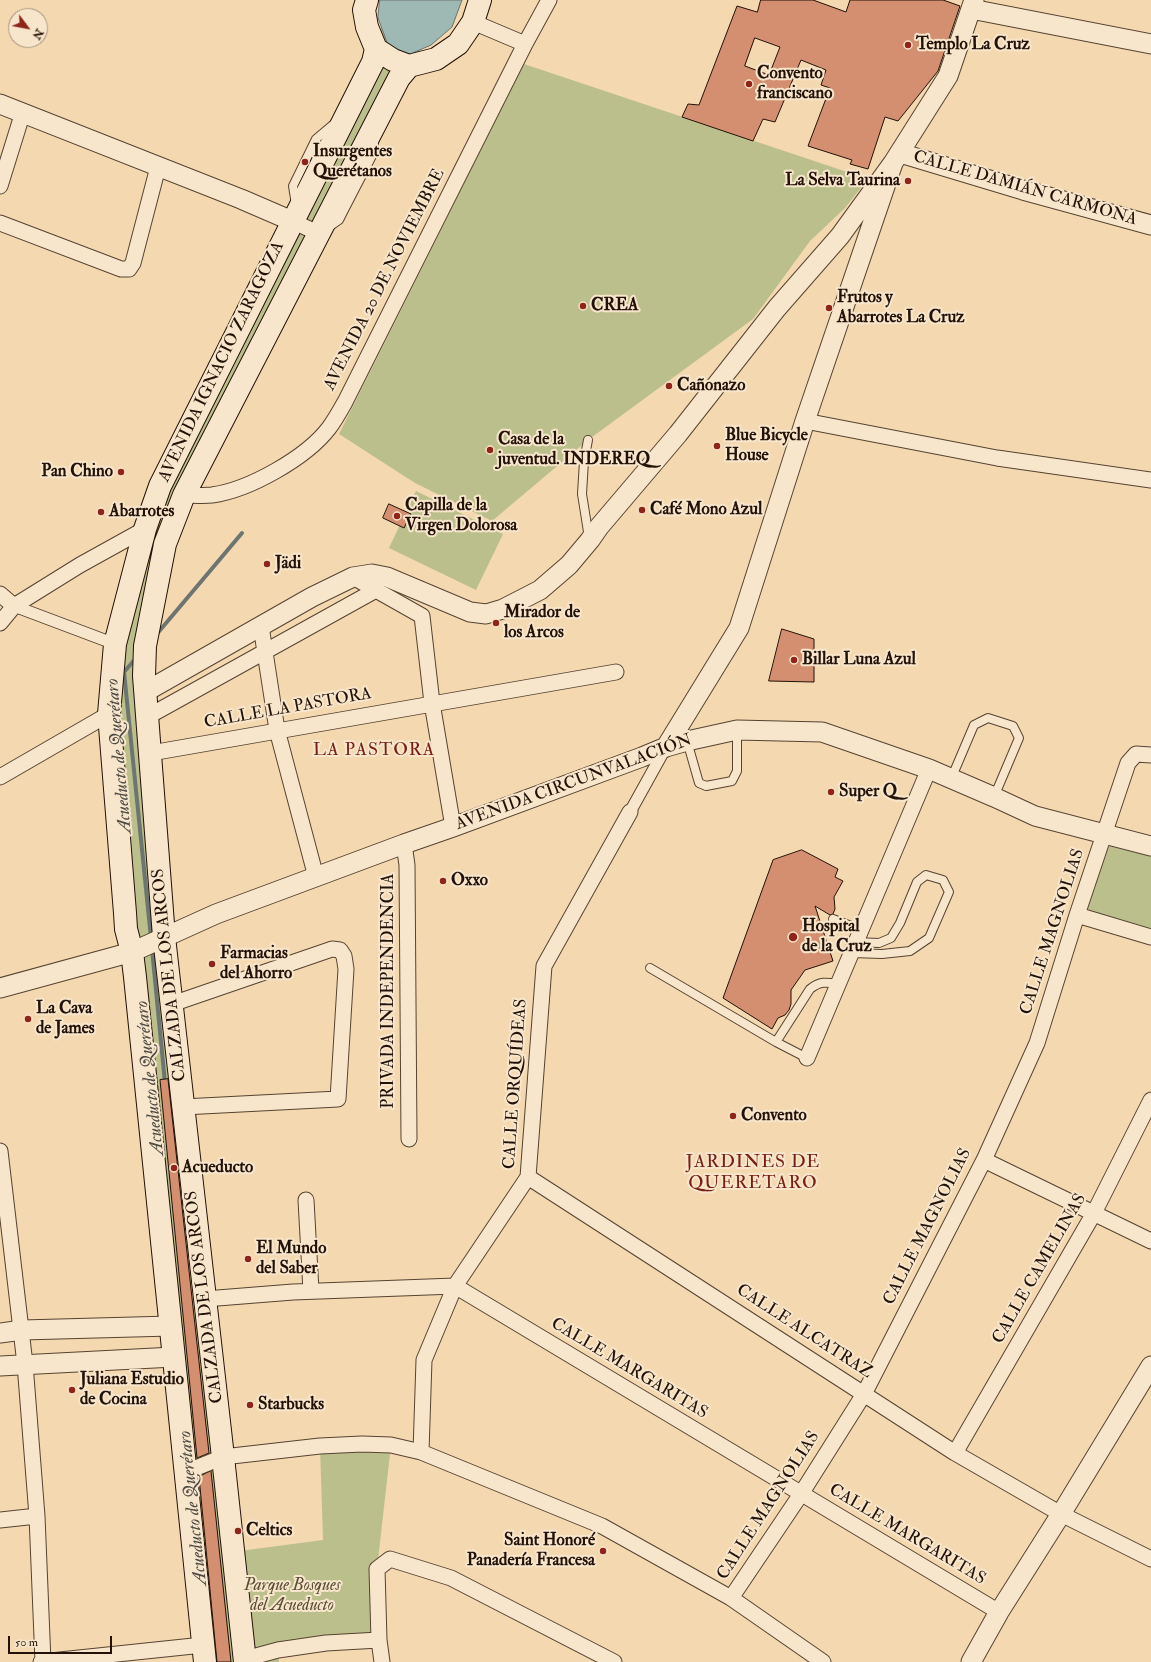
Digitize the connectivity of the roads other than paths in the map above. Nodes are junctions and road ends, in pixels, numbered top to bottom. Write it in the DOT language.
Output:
graph roads {
  1 [pos="367,0"];
  2 [pos="480,0"];
  3 [pos="549,0"];
  4 [pos="972,5"];
  5 [pos="473,22"];
  6 [pos="525,44"];
  7 [pos="1151,44"];
  8 [pos="376,49"];
  9 [pos="409,66"];
  10 [pos="0,104"];
  11 [pos="23,112"];
  12 [pos="896,158"];
  13 [pos="158,167"];
  14 [pos="0,186"];
  15 [pos="294,215"];
  16 [pos="0,223"];
  17 [pos="1151,225"];
  18 [pos="320,234"];
  19 [pos="805,421"];
  20 [pos="588,440"];
  21 [pos="1151,480"];
  22 [pos="184,495"];
  23 [pos="145,529"];
  24 [pos="590,540"];
  25 [pos="353,577"];
  26 [pos="376,590"];
  27 [pos="0,594"];
  28 [pos="14,606"];
  29 [pos="0,623"];
  30 [pos="261,626"];
  31 [pos="115,644"];
  32 [pos="264,651"];
  33 [pos="616,672"];
  34 [pos="145,692"];
  35 [pos="432,703"];
  36 [pos="109,714"];
  37 [pos="147,717"];
  38 [pos="278,730"];
  39 [pos="737,730"];
  40 [pos="687,741"];
  41 [pos="666,747"];
  42 [pos="151,753"];
  43 [pos="1151,755"];
  44 [pos="928,769"];
  45 [pos="0,777"];
  46 [pos="951,779"];
  47 [pos="994,797"];
  48 [pos="630,812"];
  49 [pos="453,827"];
  50 [pos="1102,839"];
  51 [pos="404,844"];
  52 [pos="1151,846"];
  53 [pos="1151,856"];
  54 [pos="316,877"];
  55 [pos="1077,915"];
  56 [pos="833,919"];
  57 [pos="163,931"];
  58 [pos="1151,937"];
  59 [pos="856,942"];
  60 [pos="132,952"];
  61 [pos="650,968"];
  62 [pos="838,984"];
  63 [pos="0,988"];
  64 [pos="172,1004"];
  65 [pos="776,1042"];
  66 [pos="807,1058"];
  67 [pos="1151,1100"];
  68 [pos="183,1107"];
  69 [pos="408,1139"];
  70 [pos="0,1151"];
  71 [pos="984,1160"];
  72 [pos="2,1177"];
  73 [pos="528,1177"];
  74 [pos="306,1200"];
  75 [pos="1094,1213"];
  76 [pos="1151,1241"];
  77 [pos="455,1286"];
  78 [pos="311,1292"];
  79 [pos="205,1299"];
  80 [pos="171,1326"];
  81 [pos="22,1330"];
  82 [pos="0,1333"];
  83 [pos="174,1357"];
  84 [pos="25,1364"];
  85 [pos="0,1366"];
  86 [pos="1151,1366"];
  87 [pos="864,1394"];
  88 [pos="421,1452"];
  89 [pos="955,1453"];
  90 [pos="223,1457"];
  91 [pos="186,1472"];
  92 [pos="801,1494"];
  93 [pos="1061,1514"];
  94 [pos="37,1516"];
  95 [pos="0,1520"];
  96 [pos="1151,1559"];
  97 [pos="731,1598"];
  98 [pos="999,1612"];
  99 [pos="379,1640"];
  100 [pos="204,1654"];
  101 [pos="278,1656"];
  102 [pos="245,1660"];
  103 [pos="42,1662"];
  104 [pos="382,1662"];
  105 [pos="614,1662"];
  106 [pos="823,1662"];
  107 [pos="971,1662"];
  1 -- 8 [label="main road"];
  2 -- 5 [label="main road"];
  3 -- 6 [label="street, AVENIDA 20 DE NOVIEMBRE"];
  4 -- 7 [label="street"];
  4 -- 12 [label="street"];
  5 -- 6 [label="street"];
  5 -- 9 [label="main road"];
  6 -- 22 [label="street, AVENIDA 20 DE NOVIEMBRE"];
  8 -- 9 [label="main road"];
  8 -- 15 [label="main road, AVENIDA IGNACIO ZARAGOZA"];
  9 -- 18 [label="main road, AVENIDA IGNACIO ZARAGOZA"];
  10 -- 11 [label="street"];
  11 -- 13 [label="street"];
  11 -- 14 [label="street"];
  12 -- 17 [label="street, CALLE DAMIÁN CARMONA"];
  12 -- 19 [label="street"];
  12 -- 24 [label="street"];
  13 -- 15 [label="street"];
  13 -- 16 [label="street"];
  15 -- 18 [label="street"];
  15 -- 23 [label="main road, AVENIDA IGNACIO ZARAGOZA"];
  18 -- 22 [label="main road, AVENIDA IGNACIO ZARAGOZA"];
  19 -- 21 [label="street"];
  19 -- 41 [label="street"];
  20 -- 24 [label="lane"];
  22 -- 34 [label="main road, AVENIDA IGNACIO ZARAGOZA"];
  23 -- 28 [label="street"];
  23 -- 31 [label="main road, AVENIDA IGNACIO ZARAGOZA"];
  24 -- 25 [label="street"];
  25 -- 26 [label="street"];
  25 -- 30 [label="street"];
  26 -- 32 [label="street"];
  26 -- 35 [label="street"];
  27 -- 28 [label="street"];
  28 -- 29 [label="street"];
  28 -- 31 [label="street"];
  30 -- 32 [label="street"];
  30 -- 34 [label="street"];
  31 -- 36 [label="main road, AVENIDA IGNACIO ZARAGOZA"];
  32 -- 37 [label="street"];
  32 -- 38 [label="street"];
  33 -- 35 [label="street, CALLE LA PASTORA"];
  34 -- 37 [label="main road, CALZADA DE LOS ARCOS"];
  35 -- 38 [label="street, CALLE LA PASTORA"];
  35 -- 49 [label="street"];
  36 -- 45 [label="street"];
  36 -- 60 [label="main road, CALZADA DE LOS ARCOS"];
  37 -- 42 [label="main road, CALZADA DE LOS ARCOS"];
  38 -- 42 [label="street, CALLE LA PASTORA"];
  38 -- 54 [label="street"];
  39 -- 40 [label="street, AVENIDA CIRCUNVALACIÓN"];
  39 -- 40 [label="lane"];
  39 -- 44 [label="street, AVENIDA CIRCUNVALACIÓN"];
  40 -- 41 [label="street, AVENIDA CIRCUNVALACIÓN"];
  41 -- 48 [label="street, CALLE ORQUÍDEAS"];
  41 -- 49 [label="street, AVENIDA CIRCUNVALACIÓN"];
  42 -- 57 [label="main road, CALZADA DE LOS ARCOS"];
  43 -- 50 [label="street, CALLE MAGNOLIAS"];
  44 -- 46 [label="street, AVENIDA CIRCUNVALACIÓN"];
  44 -- 59 [label="street"];
  46 -- 47 [label="street, AVENIDA CIRCUNVALACIÓN"];
  46 -- 47 [label="lane"];
  47 -- 50 [label="street, AVENIDA CIRCUNVALACIÓN"];
  48 -- 73 [label="street, CALLE ORQUÍDEAS"];
  49 -- 51 [label="street, AVENIDA CIRCUNVALACIÓN"];
  50 -- 52 [label="street, AVENIDA CIRCUNVALACIÓN"];
  50 -- 53 [label="street, AVENIDA CIRCUNVALACIÓN"];
  50 -- 55 [label="street, CALLE MAGNOLIAS"];
  51 -- 54 [label="street, AVENIDA CIRCUNVALACIÓN"];
  51 -- 69 [label="street, PRIVADA INDEPENDENCIA"];
  54 -- 57 [label="street, AVENIDA CIRCUNVALACIÓN"];
  55 -- 58 [label="street"];
  55 -- 71 [label="street, CALLE MAGNOLIAS"];
  56 -- 59 [label="lane"];
  57 -- 60 [label="main road"];
  57 -- 64 [label="main road, CALZADA DE LOS ARCOS"];
  59 -- 59 [label="lane"];
  59 -- 62 [label="street"];
  60 -- 63 [label="street"];
  60 -- 80 [label="main road, CALZADA DE LOS ARCOS"];
  61 -- 65 [label="lane"];
  62 -- 65 [label="lane"];
  62 -- 66 [label="street"];
  64 -- 68 [label="main road, CALZADA DE LOS ARCOS"];
  64 -- 68 [label="street"];
  65 -- 66 [label="lane"];
  67 -- 75 [label="street, CALLE CAMELINAS"];
  68 -- 79 [label="main road, CALZADA DE LOS ARCOS"];
  70 -- 72 [label="street"];
  71 -- 75 [label="street"];
  71 -- 87 [label="street, CALLE MAGNOLIAS"];
  72 -- 81 [label="street"];
  73 -- 77 [label="street, CALLE ORQUÍDEAS"];
  73 -- 87 [label="street, CALLE ALCATRAZ"];
  74 -- 78 [label="street"];
  75 -- 76 [label="street"];
  75 -- 89 [label="street, CALLE CAMELINAS"];
  77 -- 78 [label="street"];
  77 -- 88 [label="street, CALLE ORQUÍDEAS"];
  77 -- 92 [label="street, CALLE MARGARITAS"];
  78 -- 79 [label="street"];
  79 -- 90 [label="main road, CALZADA DE LOS ARCOS"];
  80 -- 81 [label="street"];
  80 -- 83 [label="main road, CALZADA DE LOS ARCOS"];
  81 -- 82 [label="street"];
  81 -- 84 [label="street"];
  83 -- 84 [label="street"];
  83 -- 91 [label="main road, CALZADA DE LOS ARCOS"];
  84 -- 85 [label="street"];
  84 -- 94 [label="street"];
  86 -- 93 [label="street"];
  87 -- 89 [label="street, CALLE ALCATRAZ"];
  87 -- 92 [label="street, CALLE MAGNOLIAS"];
  88 -- 90 [label="street"];
  88 -- 97 [label="street"];
  89 -- 93 [label="street, CALLE ALCATRAZ"];
  90 -- 91 [label="street"];
  90 -- 102 [label="main road, CALZADA DE LOS ARCOS"];
  91 -- 100 [label="main road, CALZADA DE LOS ARCOS"];
  92 -- 97 [label="street, CALLE MAGNOLIAS"];
  92 -- 98 [label="street, CALLE MARGARITAS"];
  93 -- 96 [label="street, CALLE ALCATRAZ"];
  93 -- 98 [label="street"];
  94 -- 95 [label="street"];
  94 -- 103 [label="street"];
  97 -- 106 [label="street"];
  98 -- 107 [label="street"];
  99 -- 101 [label="street"];
  99 -- 104 [label="street"];
  99 -- 105 [label="street"];
  100 -- 103 [label="street"];
  101 -- 102 [label="street"];
}
